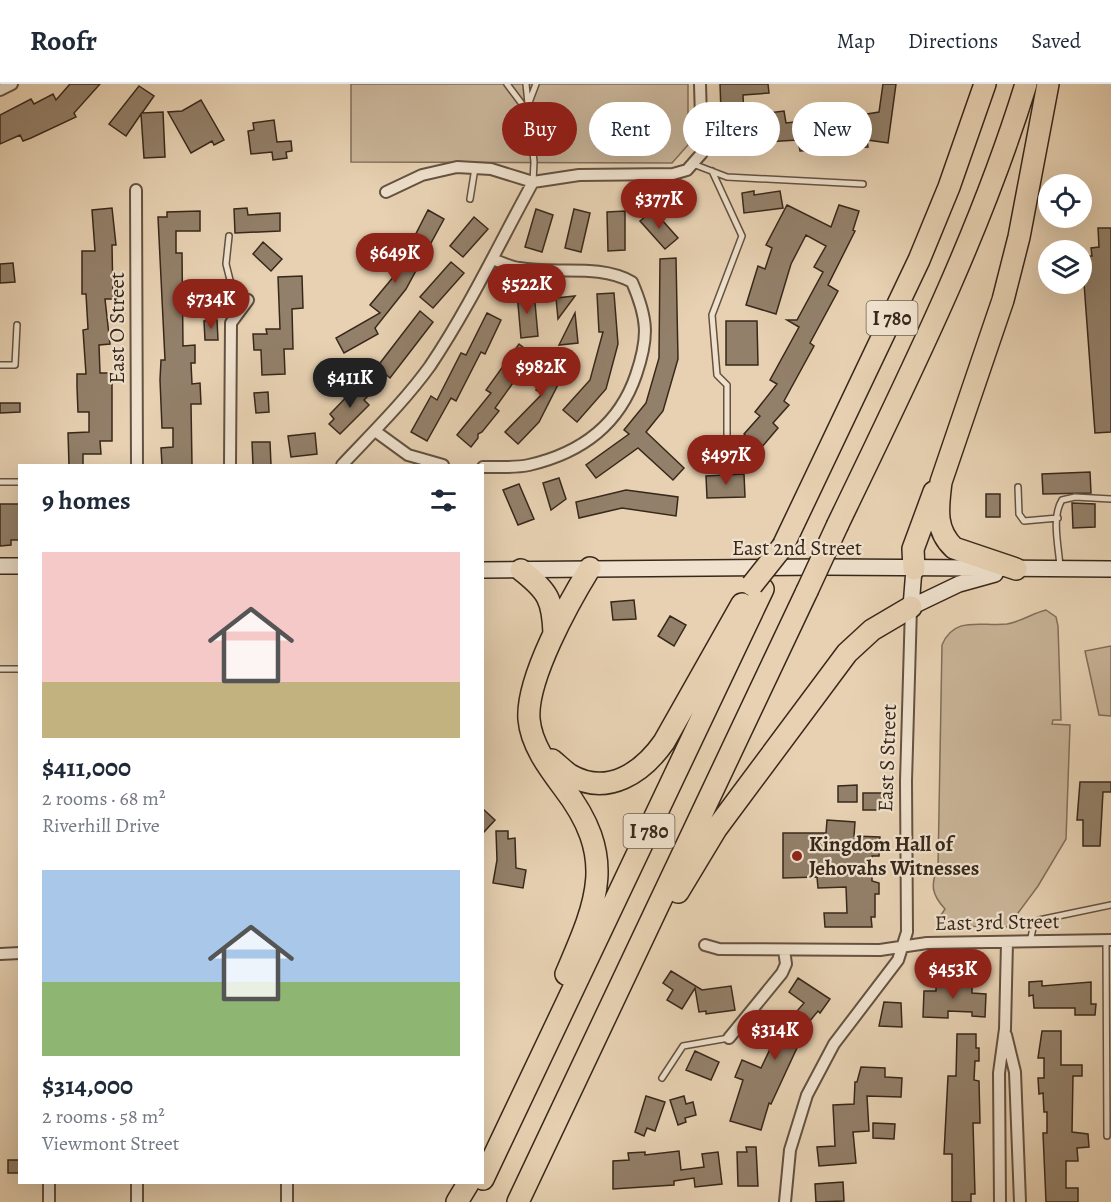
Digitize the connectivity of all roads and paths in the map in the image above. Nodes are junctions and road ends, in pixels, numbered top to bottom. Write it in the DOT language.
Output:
graph roads {
  1 [pos="12,84"];
  2 [pos="507,84"];
  3 [pos="526,84"];
  4 [pos="536,84"];
  5 [pos="700,84"];
  6 [pos="985,84"];
  7 [pos="1026,84"];
  8 [pos="1048,84"];
  9 [pos="0,90"];
  10 [pos="520,102"];
  11 [pos="526,102"];
  12 [pos="529,102"];
  13 [pos="533,156"];
  14 [pos="693,164"];
  15 [pos="475,168"];
  16 [pos="711,171"];
  17 [pos="533,182"];
  18 [pos="863,184"];
  19 [pos="136,190"];
  20 [pos="386,192"];
  21 [pos="470,199"];
  22 [pos="229,236"];
  23 [pos="492,259"];
  24 [pos="248,300"];
  25 [pos="238,312"];
  26 [pos="16,325"];
  27 [pos="0,365"];
  28 [pos="375,431"];
  29 [pos="137,464"];
  30 [pos="230,464"];
  31 [pos="343,464"];
  32 [pos="440,464"];
  33 [pos="727,465"];
  34 [pos="484,467"];
  35 [pos="0,482"];
  36 [pos="18,482"];
  37 [pos="941,482"];
  38 [pos="1018,487"];
  39 [pos="1111,499"];
  40 [pos="1058,518"];
  41 [pos="0,566"];
  42 [pos="18,566"];
  43 [pos="590,568"];
  44 [pos="914,569"];
  45 [pos="1016,569"];
  46 [pos="1060,569"];
  47 [pos="1111,569"];
  48 [pos="484,570"];
  49 [pos="521,570"];
  50 [pos="758,587"];
  51 [pos="911,607"];
  52 [pos="555,636"];
  53 [pos="0,669"];
  54 [pos="18,669"];
  55 [pos="541,752"];
  56 [pos="1111,905"];
  57 [pos="1108,940"];
  58 [pos="1007,942"];
  59 [pos="1030,942"];
  60 [pos="705,945"];
  61 [pos="902,947"];
  62 [pos="784,950"];
  63 [pos="18,953"];
  64 [pos="0,954"];
  65 [pos="627,971"];
  66 [pos="1005,1029"];
  67 [pos="729,1038"];
  68 [pos="534,1072"];
  69 [pos="662,1078"];
  70 [pos="558,1117"];
  71 [pos="508,1126"];
  72 [pos="1107,1136"];
  73 [pos="484,1158"];
  74 [pos="484,1177"];
  75 [pos="49,1184"];
  76 [pos="137,1184"];
  77 [pos="287,1184"];
  78 [pos="468,1184"];
  79 [pos="481,1184"];
  80 [pos="49,1202"];
  81 [pos="137,1202"];
  82 [pos="287,1202"];
  83 [pos="457,1202"];
  84 [pos="472,1202"];
  85 [pos="518,1202"];
  86 [pos="529,1202"];
  87 [pos="784,1202"];
  88 [pos="1000,1202"];
  89 [pos="1020,1202"];
  1 -- 9 [label="street"];
  2 -- 10 [label="lane"];
  3 -- 11 [label="lane"];
  4 -- 12 [label="lane"];
  5 -- 14 [label="street"];
  6 -- 50 [label="highway, I 780, bridge"];
  7 -- 65 [label="highway, I 780, bridge"];
  8 -- 37 [label="highway"];
  13 -- 17 [label="lane"];
  14 -- 16 [label="lane"];
  14 -- 17 [label="street"];
  15 -- 17 [label="street"];
  15 -- 20 [label="street"];
  15 -- 21 [label="lane"];
  16 -- 18 [label="lane"];
  16 -- 33 [label="lane"];
  17 -- 23 [label="street"];
  19 -- 29 [label="street, East O Street"];
  22 -- 25 [label="lane"];
  23 -- 28 [label="street"];
  23 -- 34 [label="street"];
  24 -- 25 [label="street"];
  25 -- 30 [label="street"];
  26 -- 27 [label="lane"];
  28 -- 31 [label="street"];
  28 -- 32 [label="street"];
  35 -- 36 [label="lane"];
  37 -- 44 [label="highway"];
  37 -- 45 [label="highway"];
  38 -- 40 [label="lane"];
  39 -- 40 [label="lane"];
  40 -- 46 [label="lane"];
  41 -- 42 [label="main road"];
  43 -- 44 [label="main road, East 2nd Street"];
  43 -- 49 [label="main road, East 2nd Street"];
  43 -- 52 [label="highway"];
  44 -- 45 [label="main road, East 2nd Street"];
  44 -- 51 [label="main road, East S Street"];
  45 -- 46 [label="main road, East 2nd Street"];
  45 -- 51 [label="main road"];
  46 -- 47 [label="main road, East 2nd Street"];
  48 -- 49 [label="main road, East 2nd Street"];
  49 -- 52 [label="highway"];
  50 -- 55 [label="highway"];
  50 -- 68 [label="highway, I 780"];
  51 -- 61 [label="street, East S Street"];
  51 -- 65 [label="highway"];
  52 -- 55 [label="highway"];
  53 -- 54 [label="lane"];
  55 -- 68 [label="highway"];
  56 -- 59 [label="lane"];
  57 -- 59 [label="street, East 3rd Street"];
  57 -- 72 [label="lane"];
  58 -- 59 [label="street, East 3rd Street"];
  58 -- 61 [label="street, East 3rd Street"];
  58 -- 66 [label="street"];
  60 -- 62 [label="street, East 3rd Street"];
  61 -- 62 [label="street, East 3rd Street"];
  61 -- 87 [label="street, East S Street"];
  62 -- 67 [label="street"];
  63 -- 64 [label="street"];
  65 -- 70 [label="highway, I 780"];
  66 -- 88 [label="street"];
  66 -- 89 [label="street"];
  67 -- 69 [label="lane"];
  68 -- 71 [label="highway, I 780"];
  70 -- 85 [label="highway, I 780"];
  70 -- 86 [label="highway"];
  71 -- 73 [label="highway"];
  71 -- 74 [label="highway, I 780"];
  75 -- 80 [label="street"];
  76 -- 81 [label="street"];
  77 -- 82 [label="street"];
  78 -- 83 [label="highway"];
  79 -- 84 [label="highway, I 780"];
}
